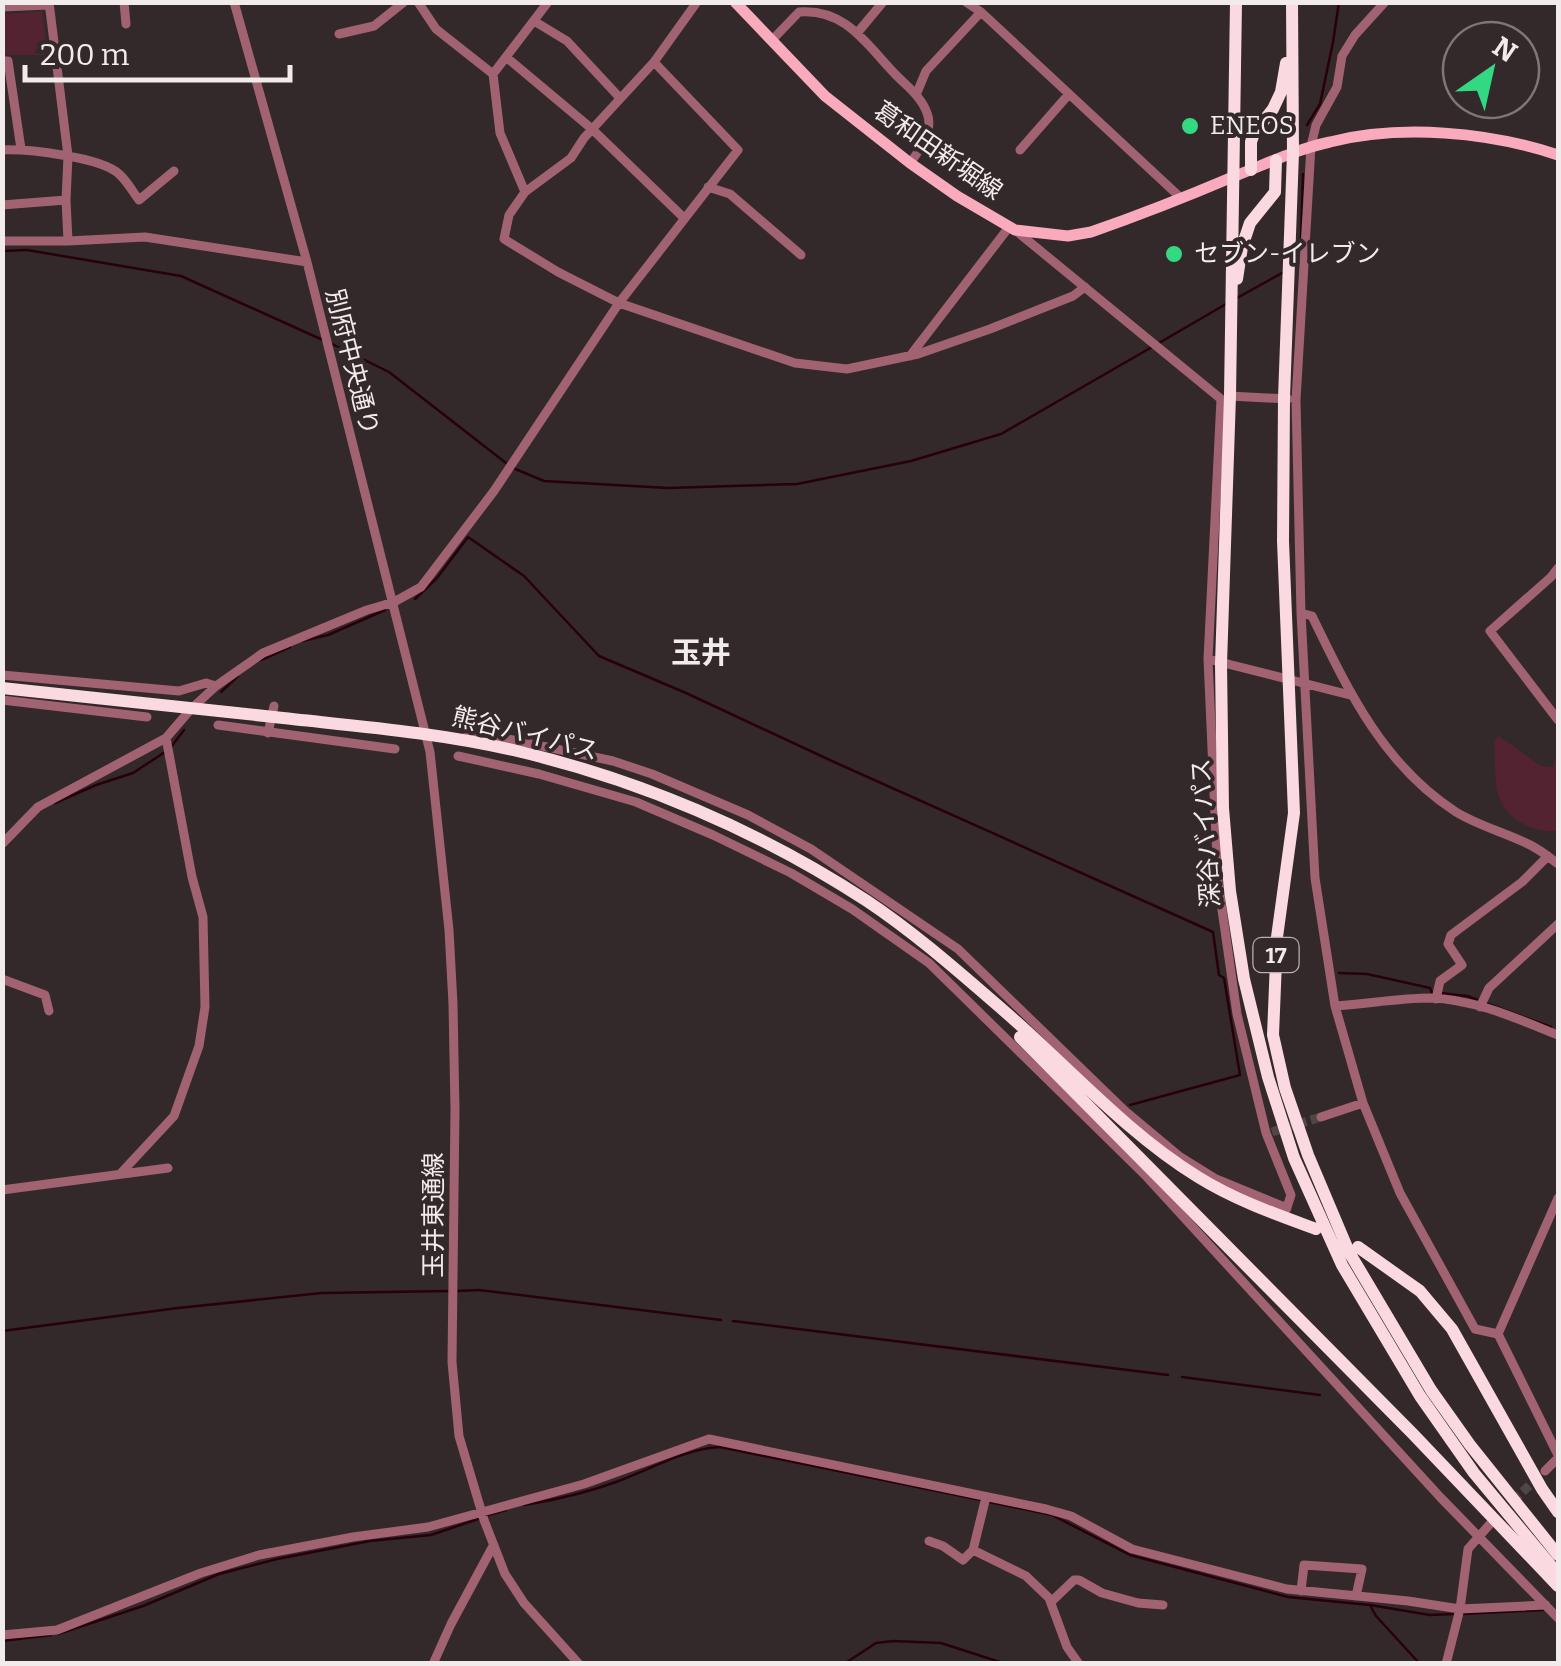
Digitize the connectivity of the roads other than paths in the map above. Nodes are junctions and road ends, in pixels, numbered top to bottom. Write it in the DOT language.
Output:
graph roads {
  1 [pos="124,2"];
  2 [pos="234,2"];
  3 [pos="404,2"];
  4 [pos="418,2"];
  5 [pos="548,2"];
  6 [pos="697,2"];
  7 [pos="736,2"];
  8 [pos="884,2"];
  9 [pos="966,2"];
  10 [pos="1236,2"];
  11 [pos="1292,2"];
  12 [pos="1384,2"];
  13 [pos="49,4"];
  14 [pos="2,7"];
  15 [pos="981,12"];
  16 [pos="534,21"];
  17 [pos="126,24"];
  18 [pos="858,32"];
  19 [pos="340,34"];
  20 [pos="773,39"];
  21 [pos="506,57"];
  22 [pos="1292,58"];
  23 [pos="2,61"];
  24 [pos="654,62"];
  25 [pos="493,74"];
  26 [pos="1068,94"];
  27 [pos="916,95"];
  28 [pos="620,98"];
  29 [pos="592,129"];
  30 [pos="1311,146"];
  31 [pos="21,149"];
  32 [pos="2,150"];
  33 [pos="1020,150"];
  34 [pos="1293,153"];
  35 [pos="1558,154"];
  36 [pos="68,156"];
  37 [pos="1276,160"];
  38 [pos="910,162"];
  39 [pos="1251,170"];
  40 [pos="174,171"];
  41 [pos="1232,178"];
  42 [pos="708,187"];
  43 [pos="526,192"];
  44 [pos="1181,198"];
  45 [pos="66,200"];
  46 [pos="2,205"];
  47 [pos="684,218"];
  48 [pos="1012,229"];
  49 [pos="2,241"];
  50 [pos="68,241"];
  51 [pos="801,255"];
  52 [pos="307,262"];
  53 [pos="1085,287"];
  54 [pos="1231,297"];
  55 [pos="620,303"];
  56 [pos="910,356"];
  57 [pos="1226,397"];
  58 [pos="1290,399"];
  59 [pos="1558,568"];
  60 [pos="394,602"];
  61 [pos="1301,613"];
  62 [pos="1215,661"];
  63 [pos="2,675"];
  64 [pos="1288,679"];
  65 [pos="1305,684"];
  66 [pos="216,686"];
  67 [pos="2,688"];
  68 [pos="1350,695"];
  69 [pos="2,700"];
  70 [pos="72,701"];
  71 [pos="191,709"];
  72 [pos="273,711"];
  73 [pos="146,716"];
  74 [pos="1558,720"];
  75 [pos="218,725"];
  76 [pos="466,730"];
  77 [pos="268,733"];
  78 [pos="426,733"];
  79 [pos="166,738"];
  80 [pos="394,749"];
  81 [pos="458,756"];
  82 [pos="647,772"];
  83 [pos="638,795"];
  84 [pos="2,844"];
  85 [pos="812,850"];
  86 [pos="1548,856"];
  87 [pos="1558,864"];
  88 [pos="798,866"];
  89 [pos="1558,924"];
  90 [pos="2,979"];
  91 [pos="978,991"];
  92 [pos="1436,999"];
  93 [pos="1482,1003"];
  94 [pos="1336,1006"];
  95 [pos="49,1011"];
  96 [pos="1558,1036"];
  97 [pos="1363,1103"];
  98 [pos="1321,1117"];
  99 [pos="1176,1158"];
  100 [pos="168,1168"];
  101 [pos="1148,1172"];
  102 [pos="121,1173"];
  103 [pos="2,1190"];
  104 [pos="1558,1198"];
  105 [pos="1285,1212"];
  106 [pos="1316,1229"];
  107 [pos="1358,1247"];
  108 [pos="1498,1334"];
  109 [pos="1558,1456"];
  110 [pos="1545,1470"];
  111 [pos="985,1500"];
  112 [pos="1558,1512"];
  113 [pos="483,1514"];
  114 [pos="1490,1524"];
  115 [pos="1477,1536"];
  116 [pos="929,1541"];
  117 [pos="493,1546"];
  118 [pos="973,1550"];
  119 [pos="1558,1555"];
  120 [pos="1558,1574"];
  121 [pos="1558,1586"];
  122 [pos="1301,1591"];
  123 [pos="1356,1596"];
  124 [pos="1051,1602"];
  125 [pos="1162,1605"];
  126 [pos="1546,1605"];
  127 [pos="1460,1610"];
  128 [pos="1558,1618"];
  129 [pos="2,1635"];
  130 [pos="434,1664"];
  131 [pos="579,1664"];
  132 [pos="1079,1664"];
  133 [pos="1446,1664"];
  1 -- 17 [label="street"];
  2 -- 52 [label="street, 別府中央通り"];
  3 -- 19 [label="street"];
  4 -- 25 [label="street"];
  5 -- 16 [label="street"];
  6 -- 24 [label="street"];
  7 -- 20 [label="main road, 葛和田新堀線"];
  8 -- 18 [label="street"];
  9 -- 15 [label="street"];
  10 -- 41 [label="highway, 深谷バイパス / 17"];
  11 -- 22 [label="highway, 17"];
  12 -- 30 [label="street"];
  13 -- 14 [label="street"];
  13 -- 36 [label="street"];
  15 -- 26 [label="street"];
  15 -- 27 [label="street"];
  16 -- 21 [label="street"];
  16 -- 28 [label="street"];
  18 -- 20 [label="street"];
  18 -- 27 [label="street"];
  20 -- 38 [label="main road, 葛和田新堀線"];
  21 -- 25 [label="street"];
  21 -- 29 [label="street"];
  22 -- 34 [label="highway, 17"];
  22 -- 39 [label="highway"];
  23 -- 31 [label="street"];
  24 -- 28 [label="street"];
  24 -- 42 [label="street"];
  25 -- 43 [label="street"];
  26 -- 33 [label="street"];
  26 -- 44 [label="street"];
  27 -- 38 [label="street"];
  28 -- 29 [label="street"];
  29 -- 43 [label="street"];
  29 -- 47 [label="street"];
  30 -- 34 [label="main road, 葛和田新堀線"];
  30 -- 35 [label="main road, 葛和田新堀線"];
  30 -- 58 [label="street"];
  31 -- 32 [label="street"];
  31 -- 36 [label="street"];
  34 -- 37 [label="main road, 葛和田新堀線"];
  34 -- 58 [label="highway, 17"];
  36 -- 40 [label="street"];
  36 -- 45 [label="street"];
  37 -- 39 [label="main road, 葛和田新堀線"];
  37 -- 54 [label="highway"];
  38 -- 48 [label="main road, 葛和田新堀線"];
  39 -- 41 [label="main road, 葛和田新堀線"];
  41 -- 44 [label="main road, 葛和田新堀線"];
  41 -- 54 [label="highway, 深谷バイパス / 17"];
  42 -- 47 [label="street"];
  42 -- 51 [label="street"];
  43 -- 55 [label="street"];
  44 -- 48 [label="main road, 葛和田新堀線"];
  45 -- 46 [label="street"];
  45 -- 50 [label="street"];
  47 -- 55 [label="street"];
  48 -- 53 [label="street"];
  48 -- 56 [label="street"];
  49 -- 50 [label="street"];
  50 -- 52 [label="street"];
  52 -- 60 [label="street, 別府中央通り"];
  53 -- 56 [label="street"];
  53 -- 57 [label="street"];
  54 -- 57 [label="highway, 深谷バイパス / 17"];
  55 -- 56 [label="street"];
  55 -- 60 [label="street"];
  57 -- 58 [label="street"];
  57 -- 62 [label="highway, 深谷バイパス / 17"];
  58 -- 61 [label="street"];
  58 -- 64 [label="highway, 17"];
  59 -- 74 [label="street"];
  60 -- 66 [label="street"];
  60 -- 78 [label="street, 別府中央通り"];
  61 -- 65 [label="street"];
  61 -- 68 [label="street"];
  62 -- 64 [label="street"];
  62 -- 105 [label="street"];
  62 -- 120 [label="highway, 深谷バイパス / 17"];
  63 -- 66 [label="street"];
  64 -- 65 [label="street"];
  64 -- 119 [label="highway, 17"];
  65 -- 68 [label="street"];
  65 -- 94 [label="street"];
  66 -- 71 [label="street"];
  67 -- 70 [label="highway, 熊谷バイパス"];
  68 -- 86 [label="street"];
  69 -- 70 [label="street"];
  70 -- 71 [label="highway, 熊谷バイパス"];
  70 -- 73 [label="street"];
  71 -- 72 [label="highway, 熊谷バイパス"];
  71 -- 79 [label="street"];
  72 -- 77 [label="street"];
  72 -- 78 [label="highway, 熊谷バイパス"];
  75 -- 77 [label="street"];
  76 -- 82 [label="street"];
  77 -- 80 [label="street"];
  78 -- 83 [label="highway, 熊谷バイパス"];
  78 -- 113 [label="street, 玉井東通線"];
  79 -- 84 [label="street"];
  79 -- 102 [label="street"];
  81 -- 83 [label="street"];
  82 -- 83 [label="street"];
  82 -- 85 [label="street"];
  83 -- 88 [label="highway, 熊谷バイパス"];
  85 -- 88 [label="street"];
  85 -- 99 [label="street"];
  86 -- 87 [label="street"];
  86 -- 92 [label="street"];
  88 -- 91 [label="highway, 熊谷バイパス"];
  88 -- 101 [label="street"];
  89 -- 93 [label="street"];
  90 -- 95 [label="street"];
  91 -- 99 [label="highway"];
  91 -- 101 [label="highway"];
  92 -- 93 [label="street"];
  92 -- 94 [label="street"];
  93 -- 96 [label="street"];
  94 -- 97 [label="street"];
  97 -- 98 [label="street"];
  97 -- 108 [label="street"];
  99 -- 105 [label="highway"];
  100 -- 102 [label="street"];
  101 -- 115 [label="street"];
  101 -- 121 [label="highway"];
  102 -- 103 [label="street"];
  104 -- 108 [label="street"];
  105 -- 106 [label="highway"];
  107 -- 112 [label="highway"];
  108 -- 109 [label="street"];
  109 -- 110 [label="street"];
  111 -- 113 [label="street"];
  111 -- 118 [label="street"];
  111 -- 122 [label="street"];
  113 -- 117 [label="street, 玉井東通線"];
  113 -- 129 [label="street"];
  114 -- 115 [label="street"];
  115 -- 126 [label="street"];
  115 -- 127 [label="street"];
  116 -- 118 [label="street"];
  117 -- 130 [label="street"];
  117 -- 131 [label="street, 玉井東通線"];
  118 -- 124 [label="street"];
  122 -- 123 [label="street"];
  122 -- 123 [label="street"];
  123 -- 127 [label="street"];
  124 -- 125 [label="street"];
  124 -- 132 [label="street"];
  126 -- 127 [label="street"];
  126 -- 128 [label="street"];
  127 -- 133 [label="street"];
}
